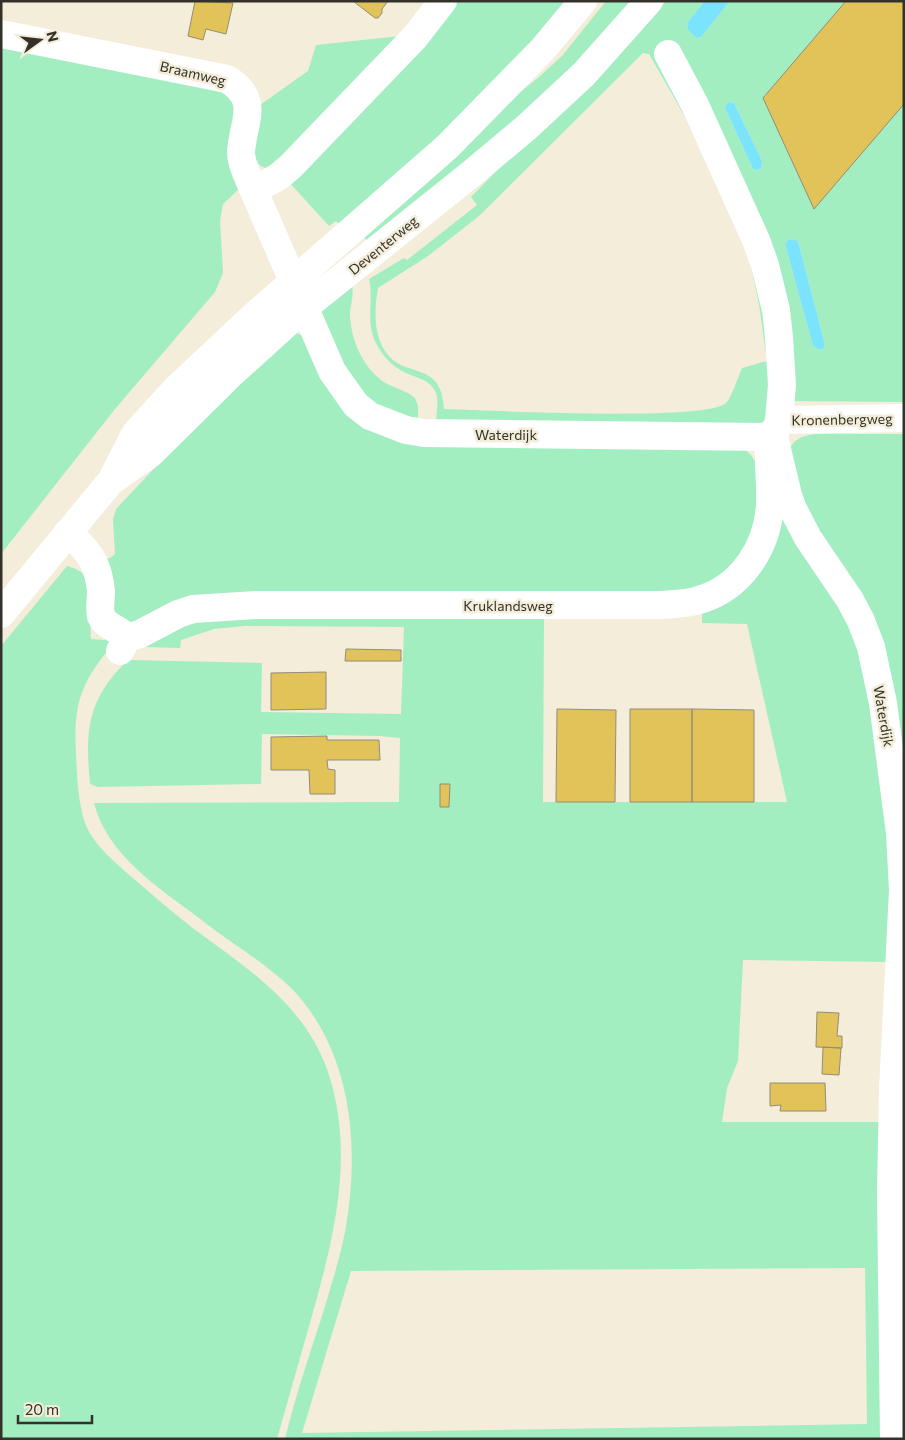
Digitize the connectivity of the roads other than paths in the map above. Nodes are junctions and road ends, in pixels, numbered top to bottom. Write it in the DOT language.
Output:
graph roads {
  1 [pos="443,1"];
  2 [pos="583,1"];
  3 [pos="649,1"];
  4 [pos="1,34"];
  5 [pos="668,54"];
  6 [pos="254,190"];
  7 [pos="293,281"];
  8 [pos="305,307"];
  9 [pos="904,418"];
  10 [pos="776,428"];
  11 [pos="110,481"];
  12 [pos="67,533"];
  13 [pos="1,614"];
  14 [pos="894,1439"];
  1 -- 6 [label="street"];
  2 -- 7 [label="street, Deventerweg"];
  3 -- 8 [label="street, Deventerweg"];
  4 -- 6 [label="street, Braamweg"];
  5 -- 10 [label="street, Waterdijk"];
  6 -- 7 [label="street, Braamweg"];
  7 -- 8 [label="street, Waterdijk"];
  7 -- 11 [label="street, Deventerweg"];
  8 -- 10 [label="street, Waterdijk"];
  8 -- 11 [label="street, Deventerweg"];
  9 -- 10 [label="street, Kronenbergweg"];
  10 -- 12 [label="street, Kruklandsweg"];
  10 -- 14 [label="street, Waterdijk"];
  11 -- 12 [label="street, Deventerweg"];
  12 -- 13 [label="street, Deventerweg"];
}
